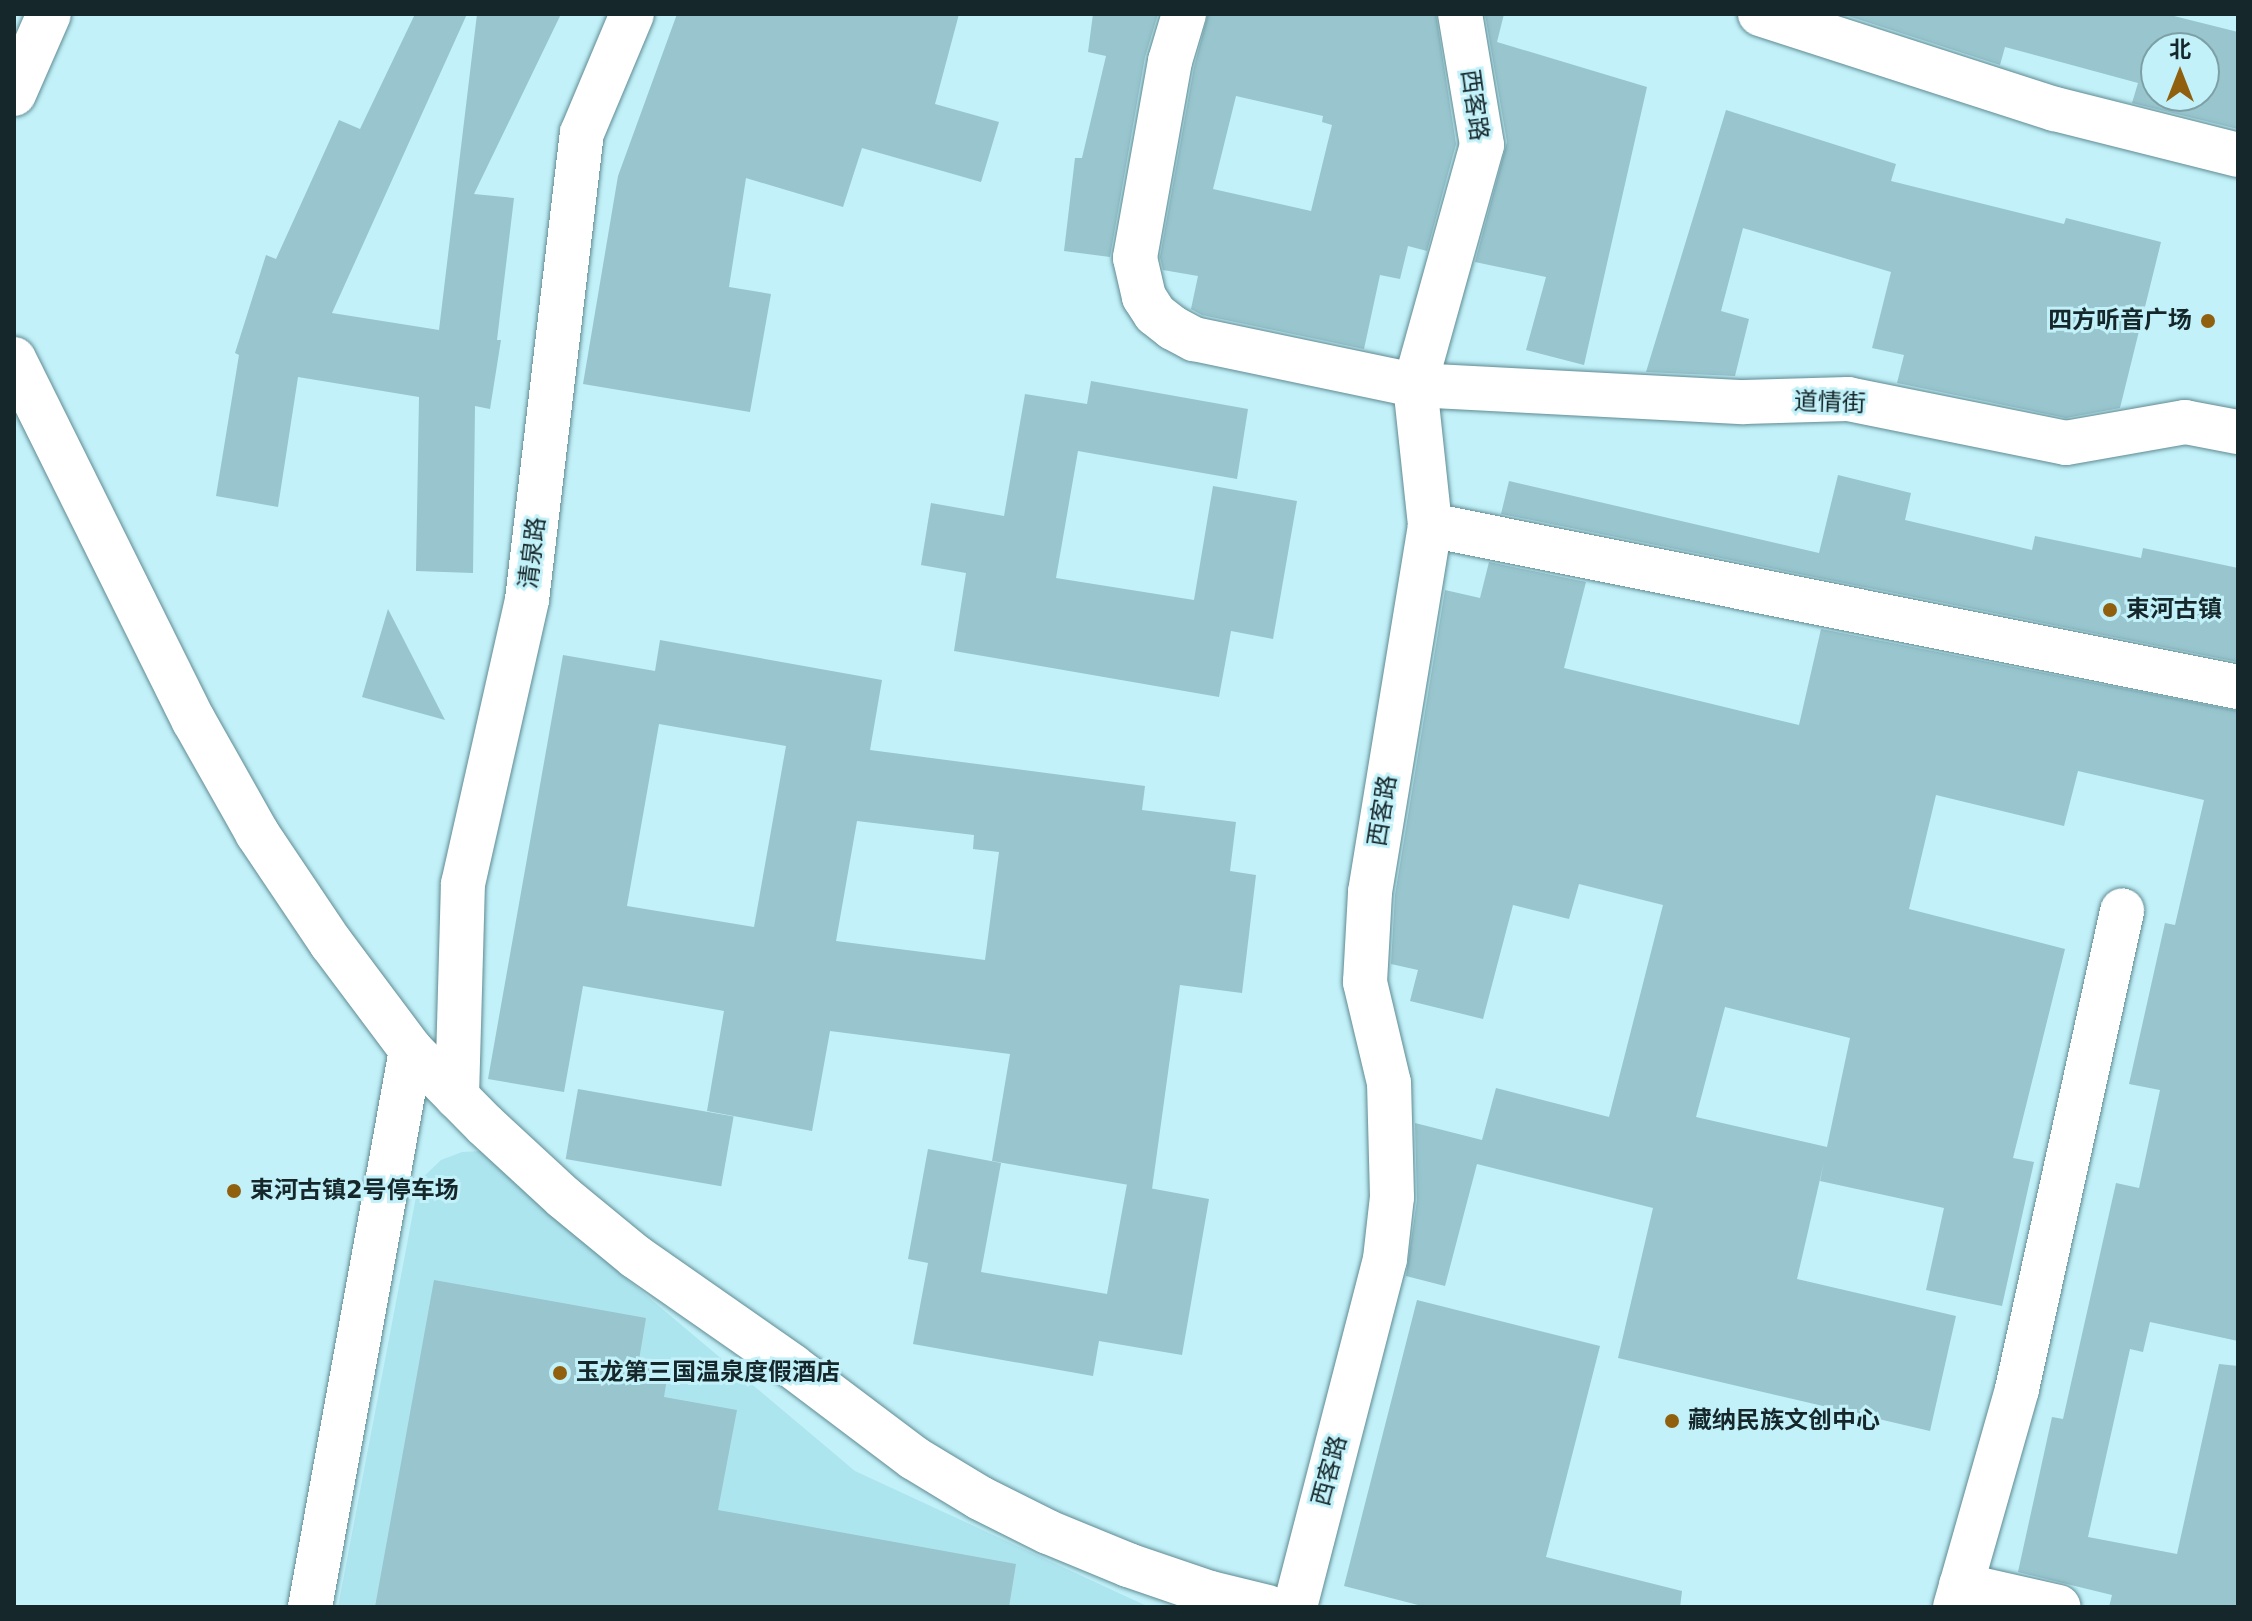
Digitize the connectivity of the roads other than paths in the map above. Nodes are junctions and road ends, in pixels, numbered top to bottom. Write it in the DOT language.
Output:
graph roads {
  1 [pos="49,14"];
  2 [pos="632,14"];
  3 [pos="1184,14"];
  4 [pos="1460,14"];
  5 [pos="1760,14"];
  6 [pos="14,94"];
  7 [pos="2238,155"];
  8 [pos="14,359"];
  9 [pos="1415,385"];
  10 [pos="2238,432"];
  11 [pos="1430,525"];
  12 [pos="2238,687"];
  13 [pos="2122,910"];
  14 [pos="411,1050"];
  15 [pos="457,1097"];
  16 [pos="1958,1596"];
  17 [pos="310,1607"];
  18 [pos="1268,1607"];
  19 [pos="1295,1607"];
  20 [pos="2059,1607"];
  1 -- 6 [label="street"];
  2 -- 15 [label="street, 清泉路"];
  3 -- 9 [label="street, 道情街"];
  4 -- 9 [label="street, 西客路"];
  5 -- 7 [label="street"];
  8 -- 14 [label="street"];
  9 -- 10 [label="street, 道情街"];
  9 -- 11 [label="street, 西客路"];
  11 -- 12 [label="street"];
  11 -- 19 [label="street, 西客路"];
  13 -- 16 [label="street"];
  14 -- 15 [label="street"];
  14 -- 17 [label="street"];
  15 -- 18 [label="street"];
  16 -- 20 [label="street"];
}
